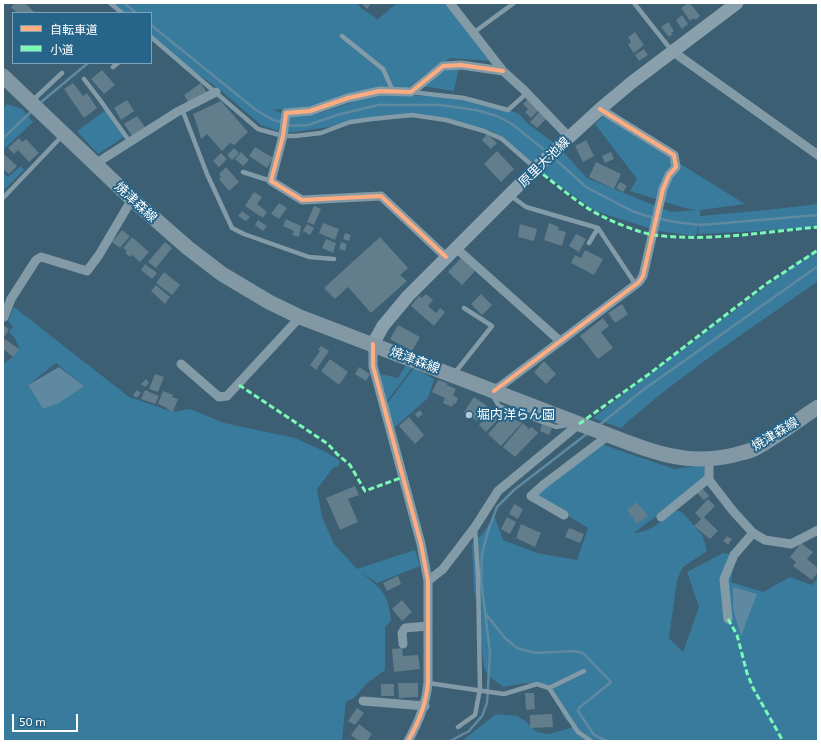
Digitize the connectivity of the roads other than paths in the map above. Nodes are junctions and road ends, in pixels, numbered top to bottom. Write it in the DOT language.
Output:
graph roads {
  1 [pos="110,3"];
  2 [pos="450,3"];
  3 [pos="514,3"];
  4 [pos="634,3"];
  5 [pos="737,3"];
  6 [pos="121,12"];
  7 [pos="473,32"];
  8 [pos="342,36"];
  9 [pos="152,38"];
  10 [pos="672,51"];
  11 [pos="117,64"];
  12 [pos="113,67"];
  13 [pos="504,71"];
  14 [pos="62,73"];
  15 [pos="3,77"];
  16 [pos="84,79"];
  17 [pos="216,92"];
  18 [pos="393,92"];
  19 [pos="411,92"];
  20 [pos="527,93"];
  21 [pos="30,102"];
  22 [pos="182,109"];
  23 [pos="600,109"];
  24 [pos="64,134"];
  25 [pos="283,136"];
  26 [pos="570,138"];
  27 [pos="130,142"];
  28 [pos="818,155"];
  29 [pos="96,164"];
  30 [pos="538,167"];
  31 [pos="243,172"];
  32 [pos="271,181"];
  33 [pos="510,195"];
  34 [pos="3,198"];
  35 [pos="132,198"];
  36 [pos="598,228"];
  37 [pos="589,243"];
  38 [pos="456,248"];
  39 [pos="446,257"];
  40 [pos="334,259"];
  41 [pos="636,285"];
  42 [pos="464,308"];
  43 [pos="4,317"];
  44 [pos="300,317"];
  45 [pos="560,342"];
  46 [pos="373,344"];
  47 [pos="180,364"];
  48 [pos="453,375"];
  49 [pos="491,390"];
  50 [pos="818,407"];
  51 [pos="581,424"];
  52 [pos="609,434"];
  53 [pos="709,459"];
  54 [pos="709,478"];
  55 [pos="564,515"];
  56 [pos="661,517"];
  57 [pos="475,527"];
  58 [pos="818,530"];
  59 [pos="753,533"];
  60 [pos="428,581"];
  61 [pos="728,619"];
  62 [pos="428,626"];
  63 [pos="403,644"];
  64 [pos="584,671"];
  65 [pos="428,683"];
  66 [pos="549,688"];
  67 [pos="481,690"];
  68 [pos="363,701"];
  69 [pos="425,706"];
  70 [pos="458,727"];
  71 [pos="408,741"];
  72 [pos="591,741"];
  1 -- 6 [label="lane"];
  2 -- 7 [label="street"];
  3 -- 7 [label="lane"];
  4 -- 10 [label="lane"];
  5 -- 10 [label="main road, 原里大池線"];
  7 -- 13 [label="street"];
  8 -- 18 [label="lane"];
  9 -- 17 [label="lane"];
  10 -- 23 [label="main road, 原里大池線"];
  10 -- 28 [label="street"];
  11 -- 12 [label="lane"];
  13 -- 19 [label="street"];
  13 -- 20 [label="street"];
  14 -- 21 [label="lane"];
  15 -- 21 [label="main road, 焼津森線"];
  16 -- 27 [label="lane"];
  17 -- 22 [label="street"];
  17 -- 25 [label="lane"];
  18 -- 19 [label="street"];
  18 -- 25 [label="street"];
  19 -- 20 [label="lane"];
  20 -- 26 [label="street"];
  21 -- 24 [label="main road, 焼津森線"];
  22 -- 27 [label="street"];
  22 -- 40 [label="lane"];
  23 -- 26 [label="main road, 原里大池線"];
  23 -- 41 [label="street"];
  24 -- 29 [label="main road, 焼津森線"];
  24 -- 34 [label="lane"];
  25 -- 30 [label="lane"];
  25 -- 32 [label="street"];
  26 -- 30 [label="main road, 原里大池線"];
  27 -- 29 [label="street"];
  29 -- 35 [label="main road, 焼津森線"];
  30 -- 33 [label="main road, 原里大池線"];
  31 -- 32 [label="lane"];
  32 -- 39 [label="street"];
  33 -- 36 [label="lane"];
  33 -- 38 [label="main road, 原里大池線"];
  35 -- 43 [label="street"];
  35 -- 44 [label="main road, 焼津森線"];
  36 -- 37 [label="lane"];
  36 -- 41 [label="lane"];
  38 -- 39 [label="main road, 原里大池線"];
  38 -- 45 [label="street"];
  39 -- 46 [label="main road, 原里大池線"];
  41 -- 45 [label="street"];
  42 -- 48 [label="lane"];
  44 -- 46 [label="main road, 焼津森線"];
  44 -- 47 [label="street"];
  45 -- 49 [label="street"];
  46 -- 48 [label="main road, 焼津森線"];
  46 -- 60 [label="street"];
  48 -- 49 [label="main road, 焼津森線"];
  49 -- 51 [label="main road, 焼津森線"];
  50 -- 53 [label="main road, 焼津森線"];
  51 -- 52 [label="main road, 焼津森線"];
  51 -- 57 [label="street"];
  52 -- 53 [label="main road, 焼津森線"];
  52 -- 55 [label="street"];
  53 -- 54 [label="street"];
  54 -- 56 [label="street"];
  54 -- 59 [label="street"];
  57 -- 60 [label="street"];
  57 -- 67 [label="lane"];
  58 -- 59 [label="street"];
  59 -- 61 [label="street"];
  60 -- 62 [label="street"];
  62 -- 63 [label="street"];
  62 -- 65 [label="street"];
  64 -- 66 [label="lane"];
  65 -- 67 [label="lane"];
  65 -- 69 [label="street"];
  66 -- 67 [label="lane"];
  66 -- 72 [label="lane"];
  67 -- 70 [label="lane"];
  68 -- 69 [label="street"];
  69 -- 71 [label="street"];
}
